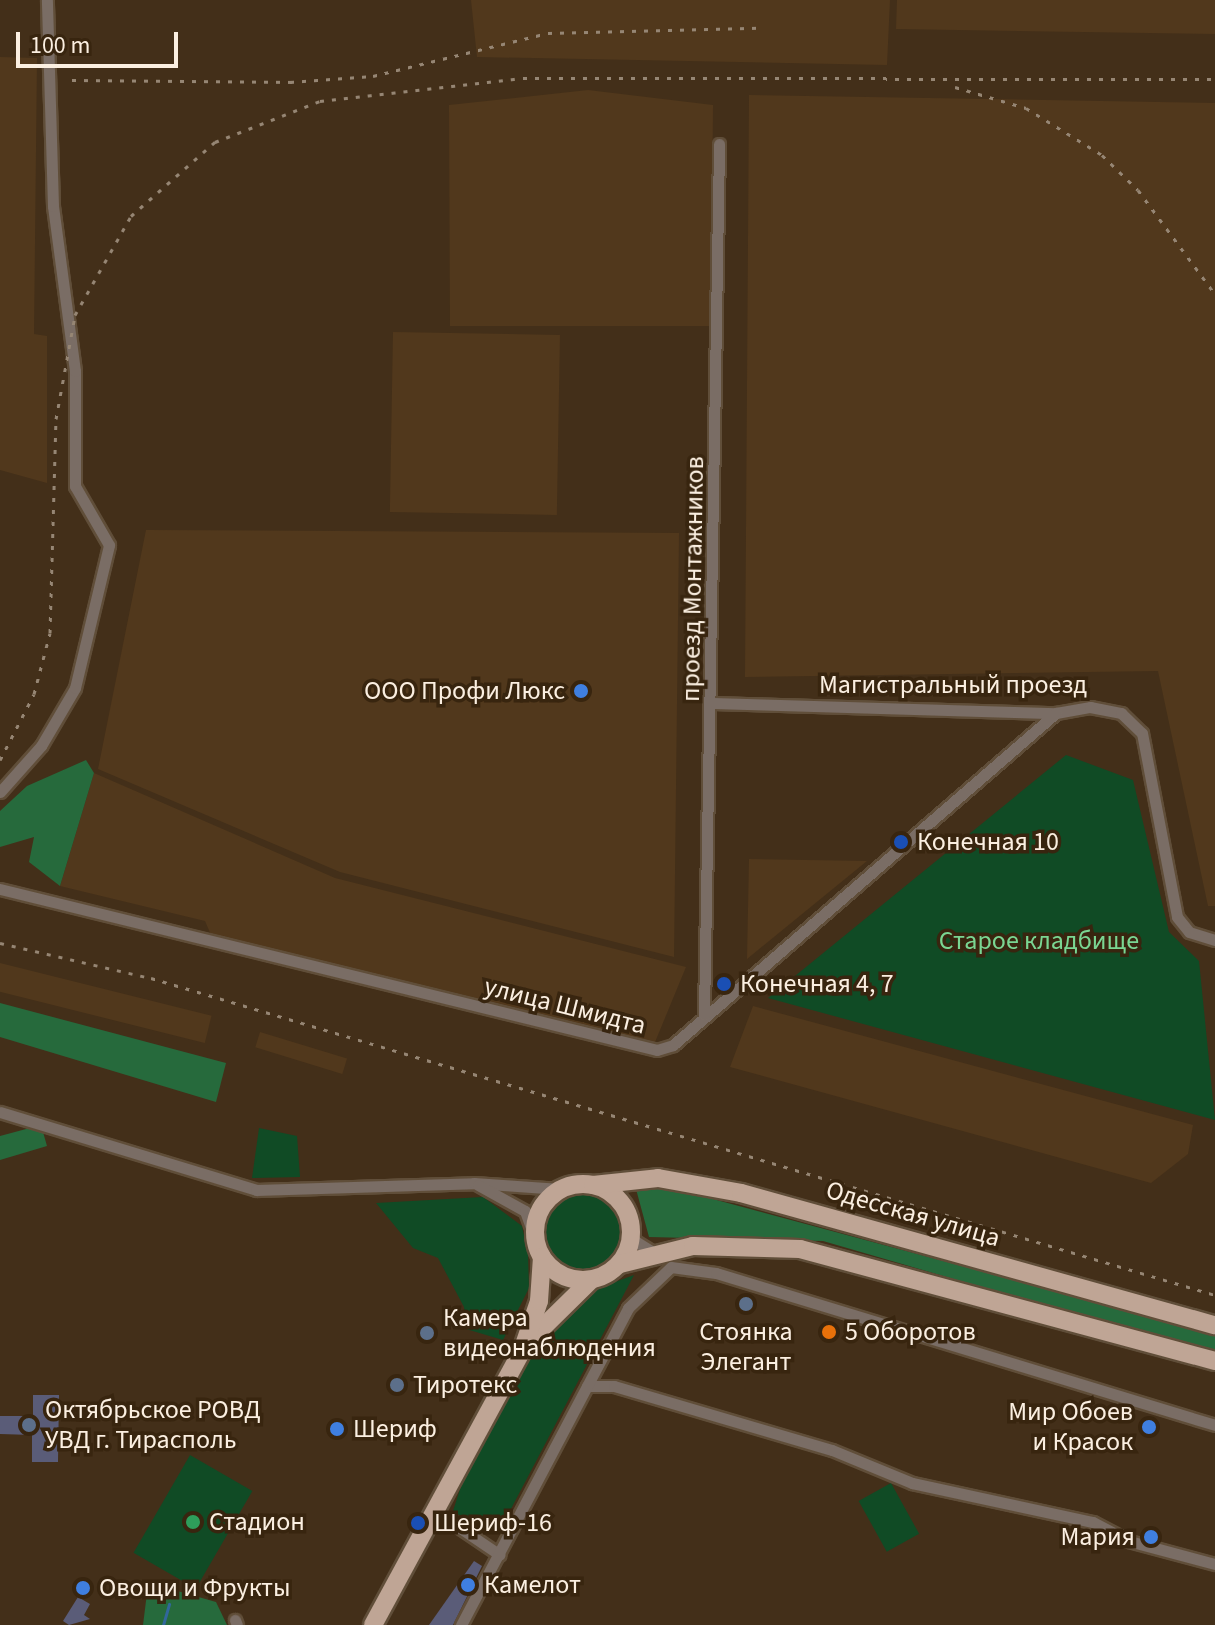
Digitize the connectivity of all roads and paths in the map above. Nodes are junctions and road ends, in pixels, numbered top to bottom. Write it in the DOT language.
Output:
graph roads {
  1 [pos="47,0"];
  2 [pos="719,144"];
  3 [pos="713,703"];
  4 [pos="1056,713"];
  5 [pos="0,792"];
  6 [pos="0,889"];
  7 [pos="1215,940"];
  8 [pos="704,1015"];
  9 [pos="0,1112"];
  10 [pos="474,1183"];
  11 [pos="593,1185"];
  12 [pos="560,1189"];
  13 [pos="535,1239"];
  14 [pos="632,1239"];
  15 [pos="654,1252"];
  16 [pos="542,1257"];
  17 [pos="620,1264"];
  18 [pos="671,1267"];
  19 [pos="591,1280"];
  20 [pos="1215,1325"];
  21 [pos="522,1351"];
  22 [pos="1215,1361"];
  23 [pos="587,1386"];
  24 [pos="1215,1425"];
  25 [pos="435,1511"];
  26 [pos="500,1555"];
  27 [pos="1215,1564"];
  28 [pos="373,1625"];
  29 [pos="461,1625"];
  1 -- 5 [label="street"];
  2 -- 3 [label="street, проезд Монтажников"];
  3 -- 4 [label="street, Магистральный проезд"];
  3 -- 8 [label="street, проезд Монтажников"];
  4 -- 7 [label="street, Магистральный проезд"];
  4 -- 8 [label="street, улица Шмидта"];
  6 -- 8 [label="street, улица Шмидта"];
  9 -- 10 [label="street"];
  10 -- 12 [label="street"];
  10 -- 13 [label="street"];
  11 -- 12 [label="main road"];
  11 -- 14 [label="main road"];
  11 -- 20 [label="main road, Одесская улица"];
  12 -- 13 [label="main road"];
  13 -- 16 [label="main road"];
  14 -- 15 [label="street"];
  14 -- 17 [label="main road"];
  15 -- 17 [label="main road"];
  15 -- 18 [label="street"];
  15 -- 22 [label="main road"];
  16 -- 19 [label="main road"];
  16 -- 21 [label="main road"];
  17 -- 19 [label="main road"];
  18 -- 23 [label="street"];
  18 -- 24 [label="street"];
  19 -- 21 [label="main road"];
  21 -- 25 [label="main road"];
  23 -- 26 [label="street"];
  23 -- 27 [label="street"];
  25 -- 26 [label="street"];
  25 -- 28 [label="main road"];
  26 -- 29 [label="street"];
}
